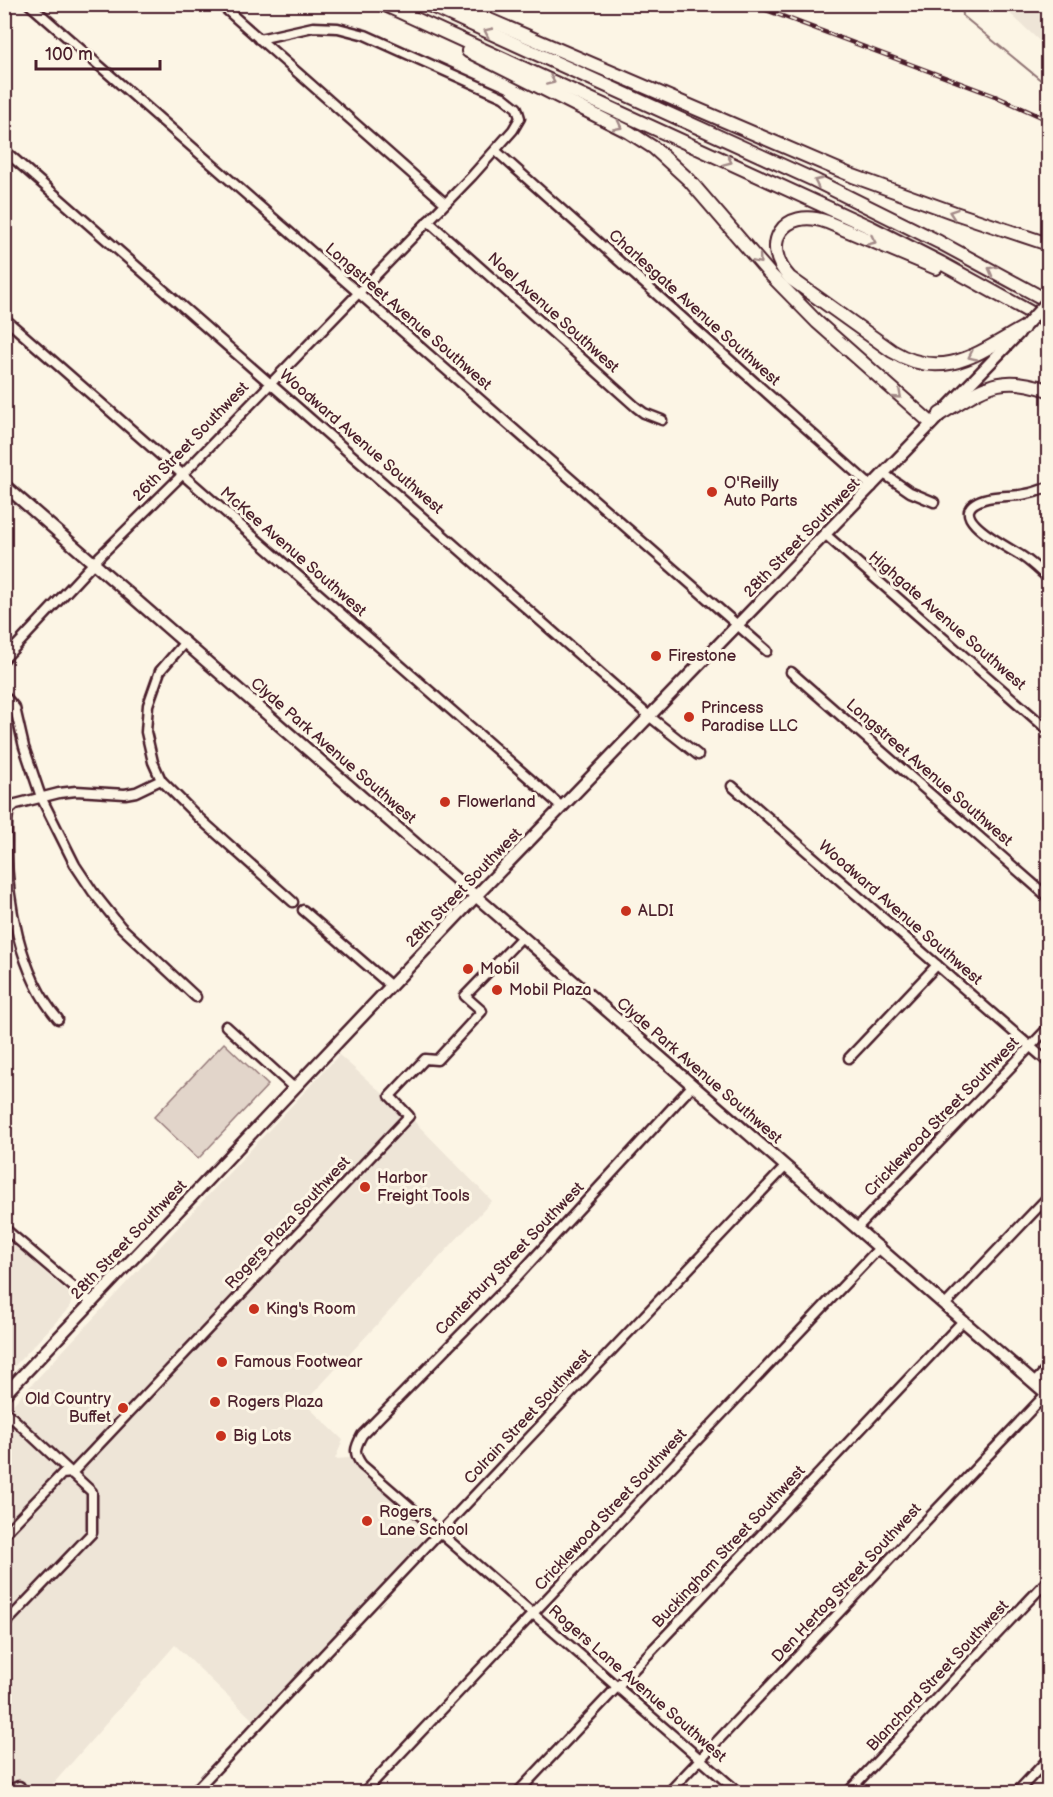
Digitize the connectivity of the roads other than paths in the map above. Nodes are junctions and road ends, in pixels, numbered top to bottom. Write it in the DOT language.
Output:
graph roads {
  1 [pos="29,4"];
  2 [pos="220,4"];
  3 [pos="381,4"];
  4 [pos="427,4"];
  5 [pos="452,4"];
  6 [pos="259,39"];
  7 [pos="4,150"];
  8 [pos="496,151"];
  9 [pos="445,203"];
  10 [pos="428,221"];
  11 [pos="1048,244"];
  12 [pos="988,288"];
  13 [pos="357,293"];
  14 [pos="1048,301"];
  15 [pos="4,318"];
  16 [pos="1048,322"];
  17 [pos="1024,327"];
  18 [pos="270,383"];
  19 [pos="1048,390"];
  20 [pos="936,419"];
  21 [pos="663,420"];
  22 [pos="884,474"];
  23 [pos="182,475"];
  24 [pos="4,485"];
  25 [pos="872,487"];
  26 [pos="1048,488"];
  27 [pos="934,502"];
  28 [pos="826,535"];
  29 [pos="94,563"];
  30 [pos="1048,578"];
  31 [pos="738,626"];
  32 [pos="184,642"];
  33 [pos="767,651"];
  34 [pos="4,659"];
  35 [pos="790,672"];
  36 [pos="4,695"];
  37 [pos="649,716"];
  38 [pos="1048,730"];
  39 [pos="698,755"];
  40 [pos="161,780"];
  41 [pos="732,786"];
  42 [pos="41,797"];
  43 [pos="562,807"];
  44 [pos="476,896"];
  45 [pos="1048,897"];
  46 [pos="293,902"];
  47 [pos="303,910"];
  48 [pos="522,937"];
  49 [pos="937,965"];
  50 [pos="391,986"];
  51 [pos="196,997"];
  52 [pos="58,1019"];
  53 [pos="226,1026"];
  54 [pos="1048,1028"];
  55 [pos="1030,1046"];
  56 [pos="849,1058"];
  57 [pos="1048,1062"];
  58 [pos="693,1085"];
  59 [pos="294,1088"];
  60 [pos="786,1166"];
  61 [pos="1048,1197"];
  62 [pos="4,1228"];
  63 [pos="856,1228"];
  64 [pos="880,1247"];
  65 [pos="91,1302"];
  66 [pos="945,1305"];
  67 [pos="963,1321"];
  68 [pos="1048,1368"];
  69 [pos="1034,1383"];
  70 [pos="1048,1394"];
  71 [pos="4,1395"];
  72 [pos="4,1410"];
  73 [pos="355,1456"];
  74 [pos="72,1473"];
  75 [pos="440,1532"];
  76 [pos="4,1534"];
  77 [pos="1048,1580"];
  78 [pos="534,1614"];
  79 [pos="4,1625"];
  80 [pos="618,1686"];
  81 [pos="1048,1759"];
  82 [pos="700,1760"];
  83 [pos="7,1792"];
  84 [pos="18,1792"];
  85 [pos="194,1792"];
  86 [pos="364,1792"];
  87 [pos="518,1792"];
  88 [pos="669,1792"];
  89 [pos="738,1792"];
  90 [pos="849,1792"];
  91 [pos="1017,1792"];
  1 -- 13 [label="street, Longstreet Avenue Southwest"];
  2 -- 6 [label="street"];
  3 -- 12 [label="highway, one-way"];
  3 -- 20 [label="highway, one-way"];
  14 -- 4 [label="highway, one-way"];
  11 -- 5 [label="highway, one-way"];
  6 -- 8 [label="street, 26th Street Southwest"];
  6 -- 9 [label="street"];
  7 -- 18 [label="street, Woodward Avenue Southwest"];
  8 -- 9 [label="street, 26th Street Southwest"];
  8 -- 25 [label="street, Charlesgate Avenue Southwest"];
  9 -- 10 [label="street, 26th Street Southwest"];
  10 -- 13 [label="street, 26th Street Southwest"];
  10 -- 21 [label="street, Noel Avenue Southwest"];
  12 -- 16 [label="highway"];
  17 -- 12 [label="highway, one-way"];
  13 -- 18 [label="street, 26th Street Southwest"];
  13 -- 31 [label="street, Longstreet Avenue Southwest"];
  14 -- 17 [label="main road, 28th Street Southwest, bridge"];
  15 -- 23 [label="street, McKee Avenue Southwest"];
  17 -- 20 [label="main road, 28th Street Southwest"];
  18 -- 23 [label="street, 26th Street Southwest"];
  18 -- 37 [label="street, Woodward Avenue Southwest"];
  19 -- 20 [label="highway"];
  20 -- 22 [label="main road, 28th Street Southwest"];
  22 -- 25 [label="main road, 28th Street Southwest"];
  22 -- 27 [label="street"];
  23 -- 29 [label="street, 26th Street Southwest"];
  23 -- 43 [label="street, McKee Avenue Southwest"];
  24 -- 29 [label="main road, Clyde Park Avenue Southwest"];
  25 -- 28 [label="main road, 28th Street Southwest"];
  26 -- 30 [label="street"];
  28 -- 31 [label="main road, 28th Street Southwest"];
  28 -- 38 [label="street, Highgate Avenue Southwest"];
  29 -- 32 [label="main road, Clyde Park Avenue Southwest"];
  29 -- 34 [label="street, 26th Street Southwest"];
  31 -- 33 [label="street, Longstreet Avenue Southwest"];
  31 -- 37 [label="main road, 28th Street Southwest"];
  32 -- 40 [label="street"];
  32 -- 44 [label="main road, Clyde Park Avenue Southwest"];
  35 -- 45 [label="street, Longstreet Avenue Southwest"];
  36 -- 42 [label="street"];
  37 -- 39 [label="street, Woodward Avenue Southwest"];
  37 -- 43 [label="main road, 28th Street Southwest"];
  40 -- 42 [label="street"];
  40 -- 46 [label="street"];
  41 -- 49 [label="street, Woodward Avenue Southwest"];
  42 -- 51 [label="street"];
  42 -- 52 [label="street"];
  43 -- 44 [label="main road, 28th Street Southwest"];
  44 -- 48 [label="main road, Clyde Park Avenue Southwest"];
  44 -- 50 [label="main road, 28th Street Southwest"];
  47 -- 50 [label="street"];
  48 -- 58 [label="main road, Clyde Park Avenue Southwest"];
  48 -- 74 [label="street, Rogers Plaza Southwest"];
  49 -- 55 [label="street, Woodward Avenue Southwest"];
  49 -- 56 [label="street"];
  50 -- 59 [label="main road, 28th Street Southwest"];
  53 -- 59 [label="street"];
  54 -- 55 [label="street, Cricklewood Street Southwest"];
  55 -- 57 [label="street, Woodward Avenue Southwest"];
  55 -- 63 [label="street, Cricklewood Street Southwest"];
  58 -- 60 [label="main road, Clyde Park Avenue Southwest"];
  58 -- 73 [label="street, Canterbury Street Southwest"];
  59 -- 65 [label="main road, 28th Street Southwest"];
  60 -- 63 [label="main road, Clyde Park Avenue Southwest"];
  60 -- 75 [label="street, Colrain Street Southwest"];
  61 -- 66 [label="street"];
  62 -- 65 [label="street"];
  63 -- 64 [label="main road, Clyde Park Avenue Southwest"];
  64 -- 66 [label="main road, Clyde Park Avenue Southwest"];
  64 -- 78 [label="street, Cricklewood Street Southwest"];
  65 -- 71 [label="main road, 28th Street Southwest"];
  66 -- 67 [label="main road, Clyde Park Avenue Southwest"];
  67 -- 69 [label="main road, Clyde Park Avenue Southwest"];
  67 -- 80 [label="street, Buckingham Street Southwest"];
  68 -- 69 [label="street"];
  69 -- 70 [label="main road, Clyde Park Avenue Southwest"];
  70 -- 82 [label="street, Den Hertog Street Southwest"];
  72 -- 74 [label="street"];
  73 -- 75 [label="street, Rogers Lane Avenue Southwest"];
  74 -- 76 [label="street, Rogers Plaza Southwest"];
  74 -- 79 [label="street"];
  75 -- 78 [label="street, Rogers Lane Avenue Southwest"];
  75 -- 85 [label="street, Colrain Street Southwest"];
  77 -- 90 [label="street, Blanchard Street Southwest"];
  78 -- 80 [label="street, Rogers Lane Avenue Southwest"];
  78 -- 86 [label="street, Cricklewood Street Southwest"];
  80 -- 82 [label="street, Rogers Lane Avenue Southwest"];
  80 -- 87 [label="street, Buckingham Street Southwest"];
  81 -- 91 [label="street"];
  82 -- 88 [label="street, Den Hertog Street Southwest"];
  82 -- 89 [label="street, Rogers Lane Avenue Southwest"];
  83 -- 84 [label="main road"];
}
